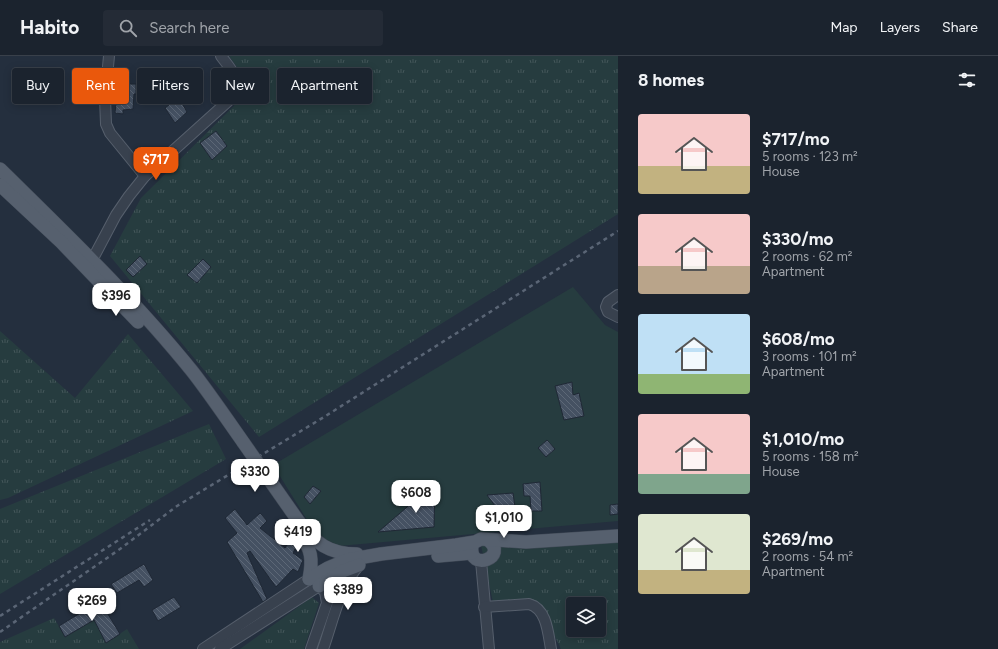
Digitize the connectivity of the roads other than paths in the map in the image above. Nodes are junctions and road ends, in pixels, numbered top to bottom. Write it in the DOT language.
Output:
graph roads {
  1 [pos="109,56"];
  2 [pos="221,56"];
  3 [pos="0,168"];
  4 [pos="145,176"];
  5 [pos="0,185"];
  6 [pos="90,264"];
  7 [pos="618,295"];
  8 [pos="618,317"];
  9 [pos="296,524"];
  10 [pos="618,536"];
  11 [pos="526,542"];
  12 [pos="479,549"];
  13 [pos="380,554"];
  14 [pos="360,564"];
  15 [pos="318,587"];
  16 [pos="341,598"];
  17 [pos="484,607"];
  18 [pos="203,649"];
  19 [pos="220,649"];
  20 [pos="311,649"];
  21 [pos="323,649"];
  22 [pos="489,649"];
  23 [pos="551,649"];
  1 -- 4 [label="street"];
  2 -- 4 [label="street"];
  3 -- 6 [label="main road"];
  4 -- 6 [label="street"];
  5 -- 6 [label="main road"];
  6 -- 9 [label="main road"];
  7 -- 8 [label="street"];
  9 -- 13 [label="main road"];
  9 -- 15 [label="main road"];
  10 -- 11 [label="main road"];
  11 -- 12 [label="main road"];
  11 -- 12 [label="main road"];
  12 -- 13 [label="main road"];
  12 -- 14 [label="main road"];
  12 -- 17 [label="street"];
  13 -- 15 [label="main road"];
  14 -- 15 [label="main road"];
  14 -- 16 [label="street"];
  15 -- 16 [label="street"];
  15 -- 18 [label="street"];
  15 -- 19 [label="street"];
  15 -- 20 [label="street"];
  16 -- 21 [label="street"];
  17 -- 22 [label="street"];
  17 -- 23 [label="street"];
}
